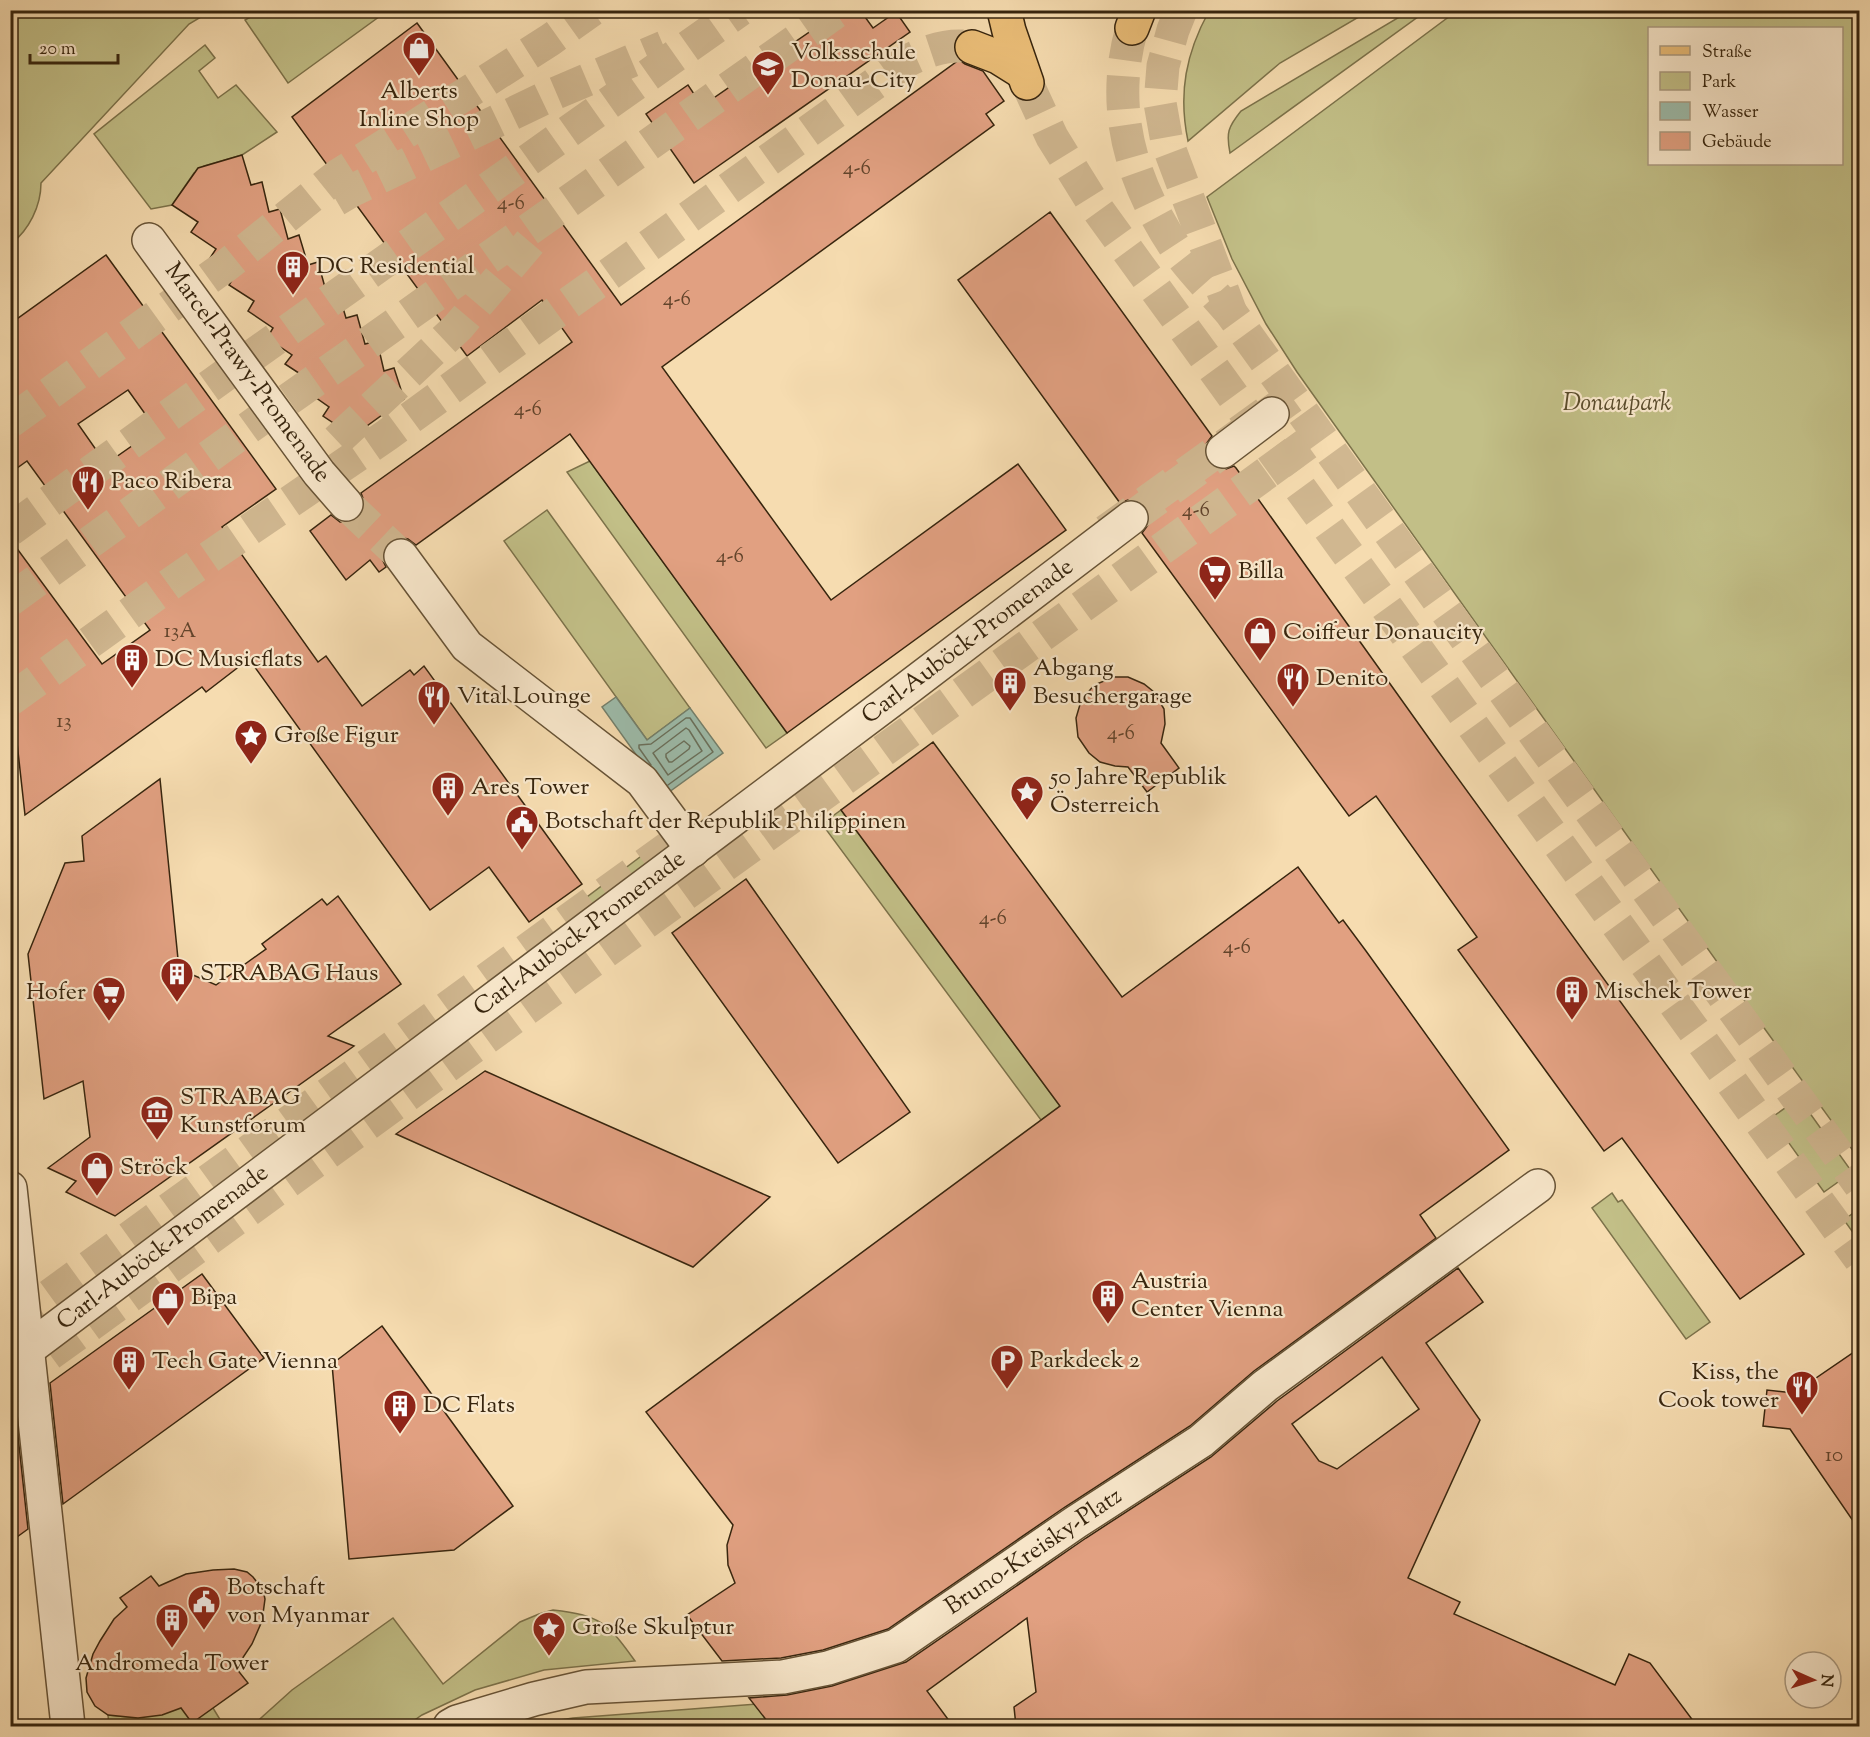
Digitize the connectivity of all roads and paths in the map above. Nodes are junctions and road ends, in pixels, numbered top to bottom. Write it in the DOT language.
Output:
graph roads {
  1 [pos="1004,10"];
  2 [pos="972,47"];
  3 [pos="149,240"];
  4 [pos="1272,414"];
  5 [pos="1223,451"];
  6 [pos="346,504"];
  7 [pos="1131,518"];
  8 [pos="401,556"];
  9 [pos="693,850"];
  10 [pos="1538,1186"];
  11 [pos="10,1188"];
  12 [pos="28,1349"];
  13 [pos="68,1726"];
  14 [pos="450,1726"];
  1 -- 2 [label="main road"];
  3 -- 6 [label="street, Marcel-Prawy-Promenade"];
  4 -- 5 [label="street"];
  7 -- 9 [label="street, Carl-Auböck-Promenade"];
  8 -- 9 [label="street"];
  9 -- 12 [label="street, Carl-Auböck-Promenade"];
  10 -- 14 [label="street, Bruno-Kreisky-Platz"];
  11 -- 12 [label="street"];
  12 -- 13 [label="street"];
}
